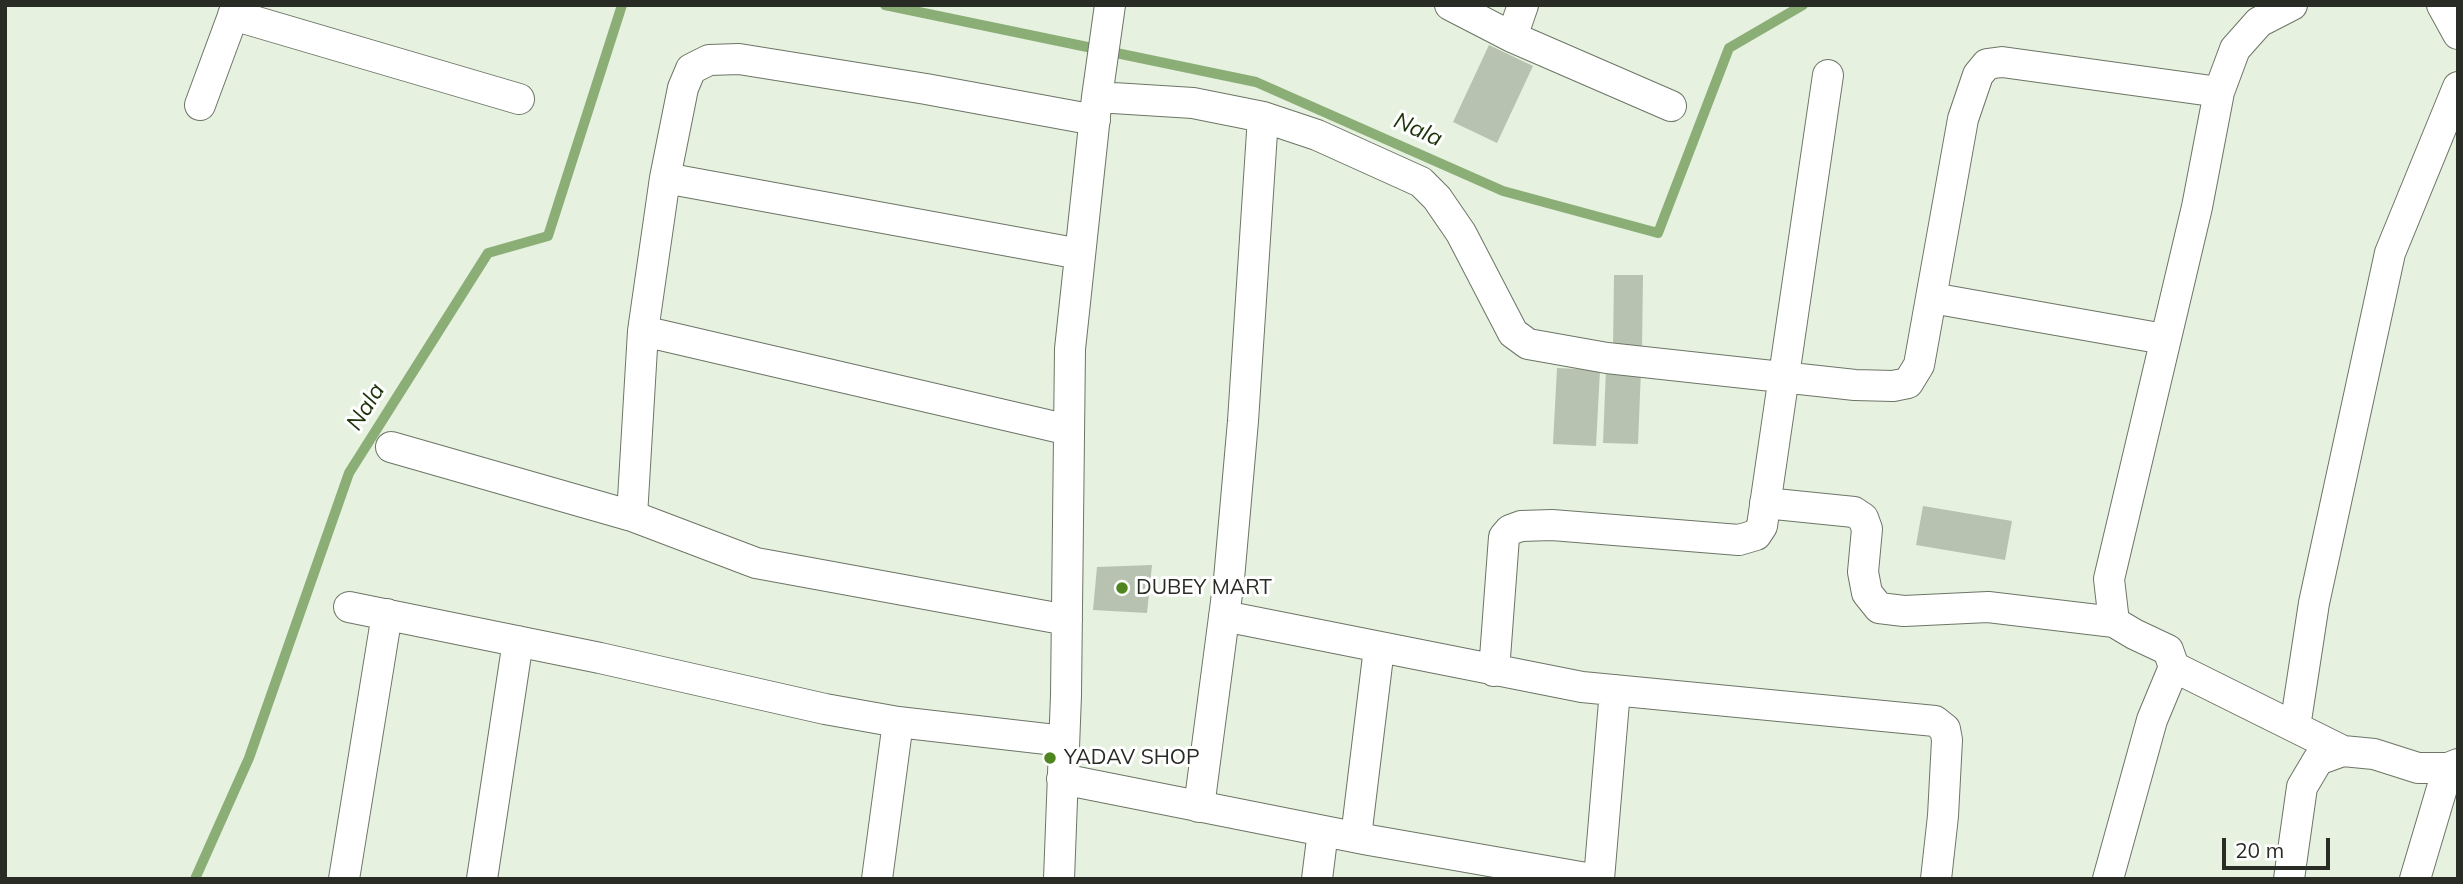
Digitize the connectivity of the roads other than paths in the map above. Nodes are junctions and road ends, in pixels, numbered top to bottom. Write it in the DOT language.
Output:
graph roads {
  1 [pos="1450,5"];
  2 [pos="1523,5"];
  3 [pos="2292,5"];
  4 [pos="2442,5"];
  5 [pos="235,10"];
  6 [pos="1108,19"];
  7 [pos="2458,34"];
  8 [pos="1512,37"];
  9 [pos="1828,75"];
  10 [pos="2458,88"];
  11 [pos="2220,92"];
  12 [pos="519,99"];
  13 [pos="1097,99"];
  14 [pos="200,105"];
  15 [pos="1671,106"];
  16 [pos="1263,117"];
  17 [pos="665,178"];
  18 [pos="1080,254"];
  19 [pos="1932,298"];
  20 [pos="643,331"];
  21 [pos="2164,339"];
  22 [pos="1784,377"];
  23 [pos="1069,430"];
  24 [pos="391,447"];
  25 [pos="1765,503"];
  26 [pos="632,516"];
  27 [pos="349,607"];
  28 [pos="387,614"];
  29 [pos="1224,616"];
  30 [pos="1067,620"];
  31 [pos="2114,622"];
  32 [pos="518,641"];
  33 [pos="1379,648"];
  34 [pos="2174,667"];
  35 [pos="1494,671"];
  36 [pos="1615,690"];
  37 [pos="898,722"];
  38 [pos="2295,727"];
  39 [pos="1064,741"];
  40 [pos="2343,751"];
  41 [pos="2453,766"];
  42 [pos="1062,779"];
  43 [pos="1199,807"];
  44 [pos="1323,831"];
  45 [pos="1356,837"];
  46 [pos="344,879"];
  47 [pos="482,879"];
  48 [pos="877,879"];
  49 [pos="1059,879"];
  50 [pos="1317,879"];
  51 [pos="1592,879"];
  52 [pos="1599,879"];
  53 [pos="1936,879"];
  54 [pos="2108,879"];
  55 [pos="2289,879"];
  56 [pos="2415,879"];
  1 -- 8 [label="street"];
  2 -- 8 [label="street"];
  3 -- 11 [label="street"];
  4 -- 7 [label="street"];
  5 -- 12 [label="street"];
  5 -- 14 [label="street"];
  6 -- 13 [label="street"];
  8 -- 15 [label="street"];
  9 -- 22 [label="street"];
  10 -- 38 [label="street"];
  11 -- 19 [label="street"];
  11 -- 21 [label="street"];
  13 -- 16 [label="street"];
  13 -- 17 [label="street"];
  13 -- 18 [label="street"];
  16 -- 22 [label="street"];
  16 -- 29 [label="street"];
  17 -- 18 [label="street"];
  17 -- 20 [label="street"];
  18 -- 23 [label="street"];
  19 -- 21 [label="street"];
  19 -- 22 [label="street"];
  20 -- 23 [label="street"];
  20 -- 26 [label="street"];
  21 -- 31 [label="street"];
  22 -- 25 [label="street"];
  23 -- 30 [label="street"];
  24 -- 26 [label="street"];
  25 -- 31 [label="street"];
  25 -- 35 [label="street"];
  26 -- 30 [label="street"];
  27 -- 28 [label="street"];
  28 -- 32 [label="street"];
  28 -- 46 [label="street"];
  29 -- 33 [label="street"];
  29 -- 43 [label="street"];
  30 -- 39 [label="street"];
  31 -- 34 [label="street"];
  32 -- 37 [label="street"];
  32 -- 47 [label="street"];
  33 -- 35 [label="street"];
  33 -- 45 [label="street"];
  34 -- 38 [label="street"];
  34 -- 54 [label="street"];
  35 -- 36 [label="street"];
  36 -- 52 [label="street"];
  36 -- 53 [label="street"];
  37 -- 39 [label="street"];
  37 -- 48 [label="street"];
  38 -- 40 [label="street"];
  39 -- 42 [label="street"];
  40 -- 41 [label="street"];
  40 -- 55 [label="street"];
  41 -- 56 [label="street"];
  42 -- 43 [label="street"];
  42 -- 49 [label="street"];
  43 -- 44 [label="street"];
  44 -- 45 [label="street"];
  44 -- 50 [label="street"];
  45 -- 51 [label="street"];
}
